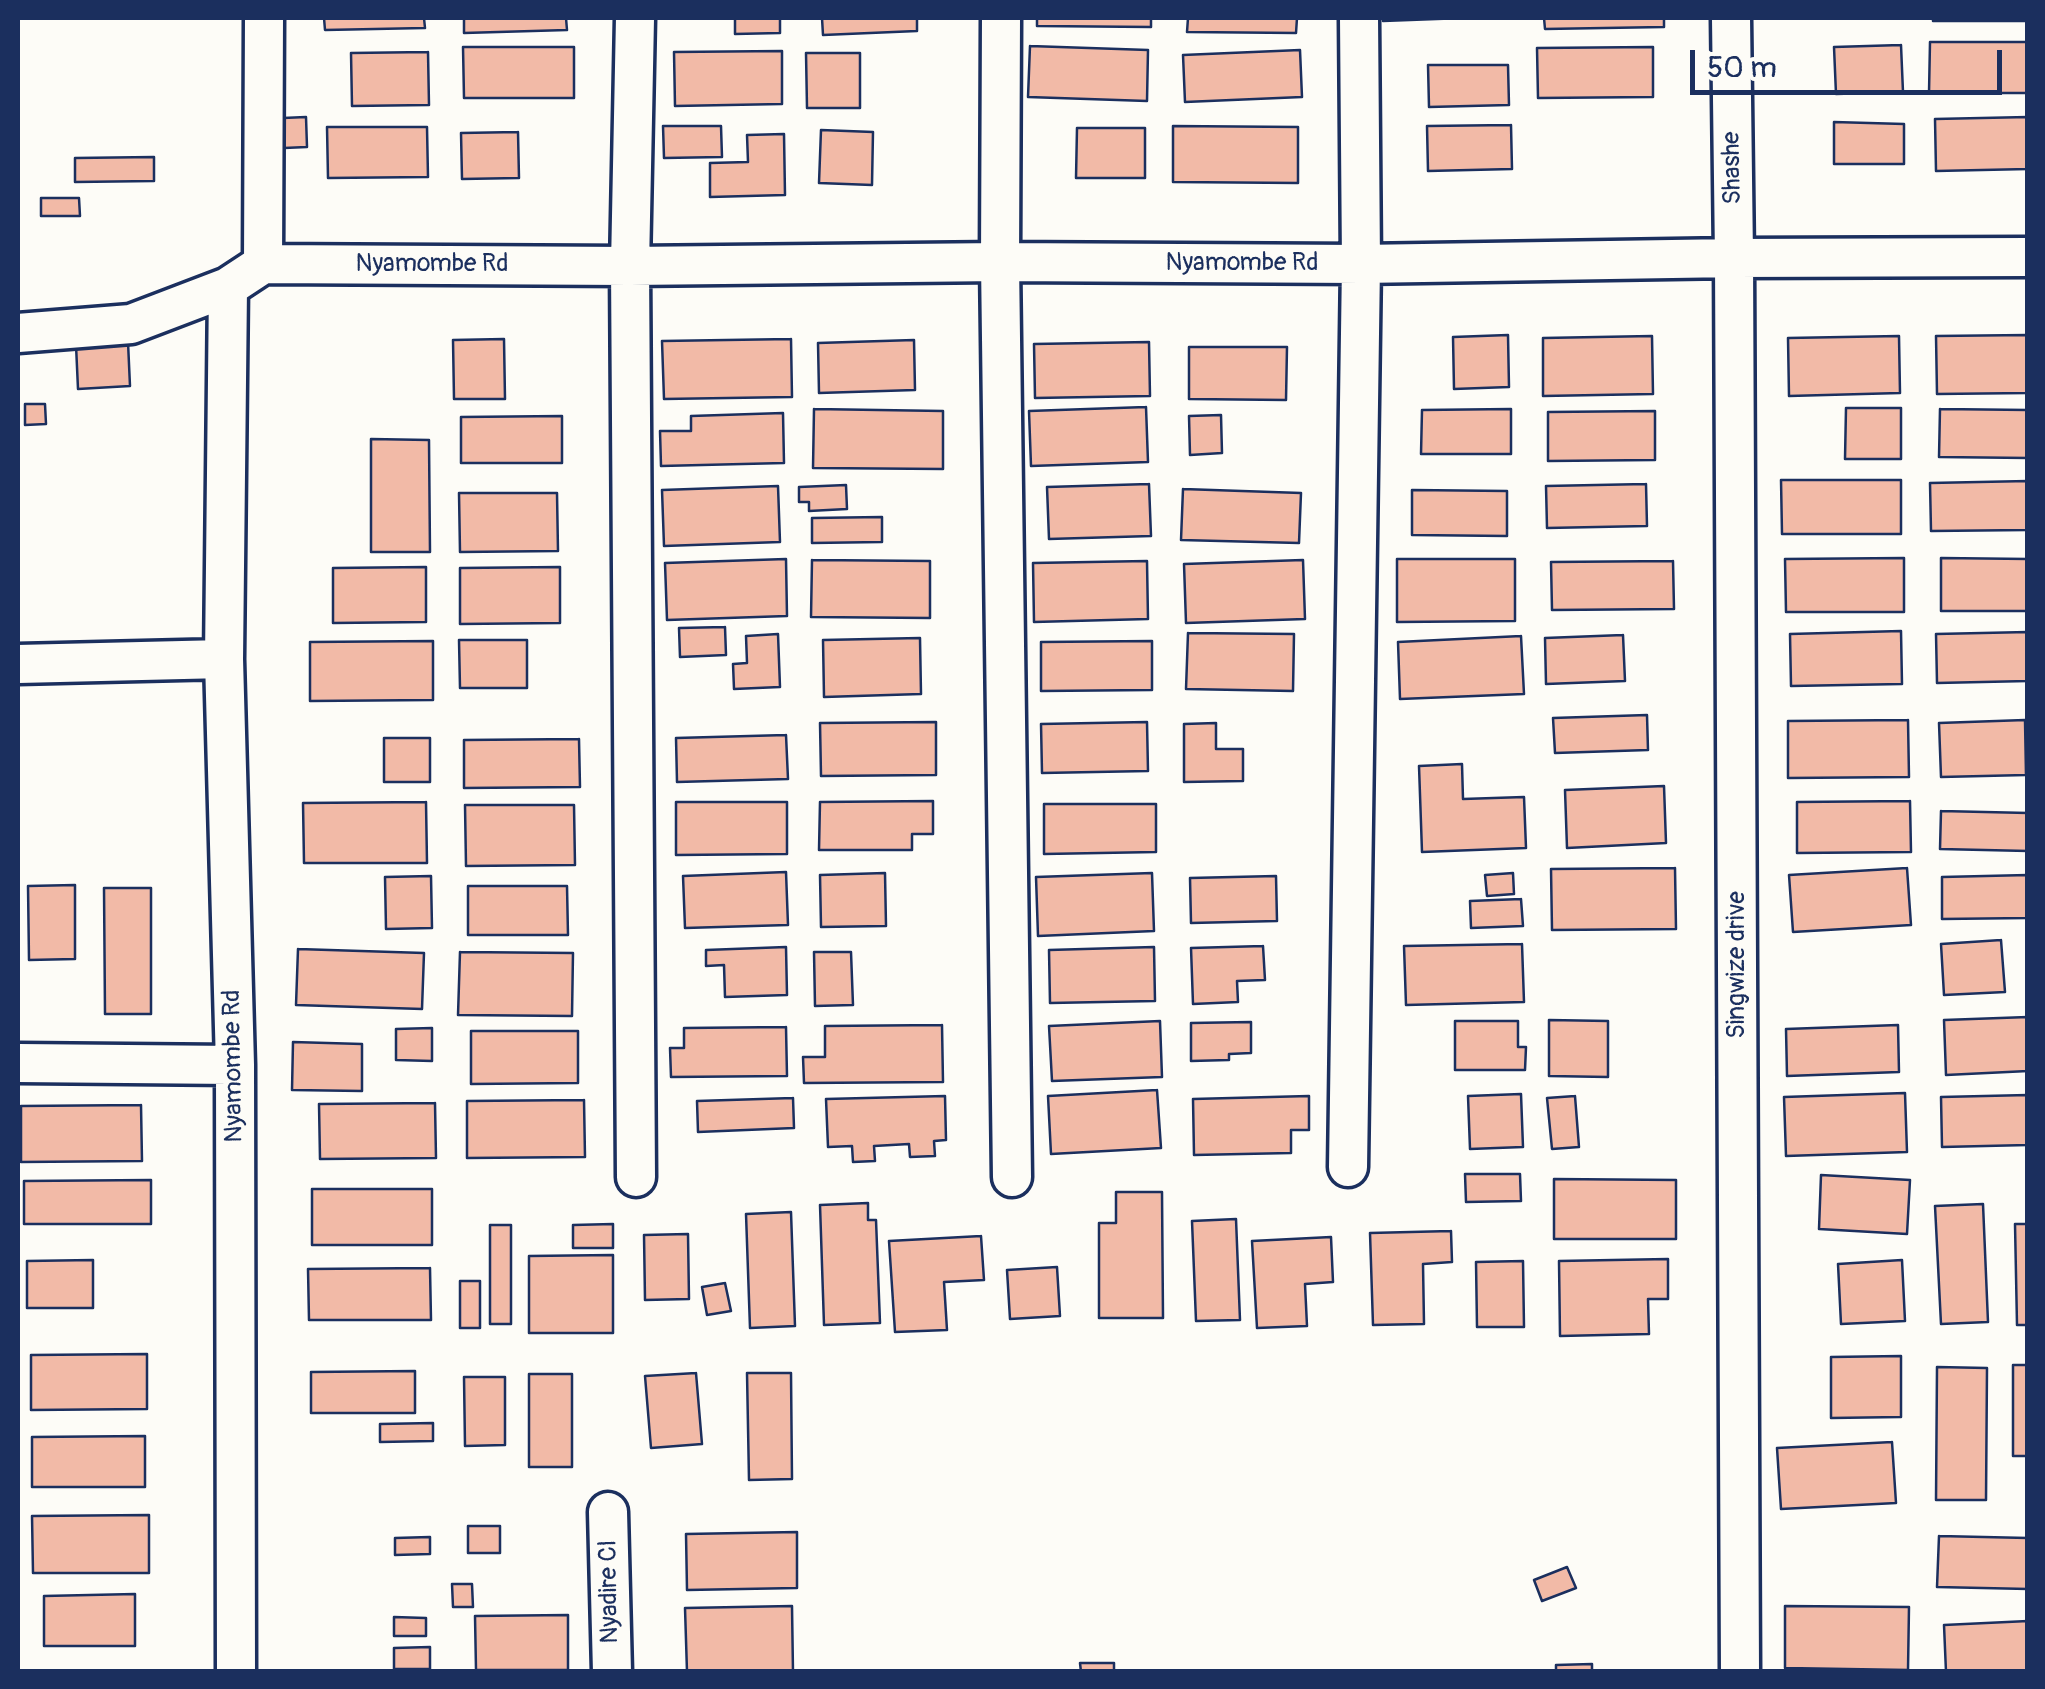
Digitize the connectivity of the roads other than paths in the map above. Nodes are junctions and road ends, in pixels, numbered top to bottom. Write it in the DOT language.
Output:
graph roads {
  1 [pos="264,18"];
  2 [pos="635,18"];
  3 [pos="1001,18"];
  4 [pos="1359,18"];
  5 [pos="1731,18"];
  6 [pos="2028,257"];
  7 [pos="1734,258"];
  8 [pos="1000,262"];
  9 [pos="263,264"];
  10 [pos="1360,264"];
  11 [pos="630,266"];
  12 [pos="228,287"];
  13 [pos="18,334"];
  14 [pos="224,659"];
  15 [pos="18,664"];
  16 [pos="18,1063"];
  17 [pos="235,1065"];
  18 [pos="1348,1167"];
  19 [pos="1012,1177"];
  20 [pos="636,1178"];
  21 [pos="608,1512"];
  22 [pos="236,1672"];
  23 [pos="612,1672"];
  24 [pos="1740,1672"];
  1 -- 9 [label="street"];
  2 -- 11 [label="street"];
  3 -- 8 [label="street"];
  4 -- 10 [label="street"];
  5 -- 7 [label="street, Shashe"];
  6 -- 7 [label="street, Nyamombe Rd"];
  7 -- 10 [label="street, Nyamombe Rd"];
  7 -- 24 [label="street, Singwize drive"];
  8 -- 10 [label="street, Nyamombe Rd"];
  8 -- 11 [label="street, Nyamombe Rd"];
  8 -- 19 [label="street"];
  9 -- 11 [label="street, Nyamombe Rd"];
  9 -- 12 [label="street"];
  10 -- 18 [label="street"];
  11 -- 20 [label="street"];
  12 -- 13 [label="street"];
  12 -- 14 [label="street, Nyamombe Rd"];
  14 -- 15 [label="street"];
  14 -- 17 [label="street, Nyamombe Rd"];
  16 -- 17 [label="street"];
  17 -- 22 [label="street, Nyamombe Rd"];
  21 -- 23 [label="street, Nyadire Cl"];
}
